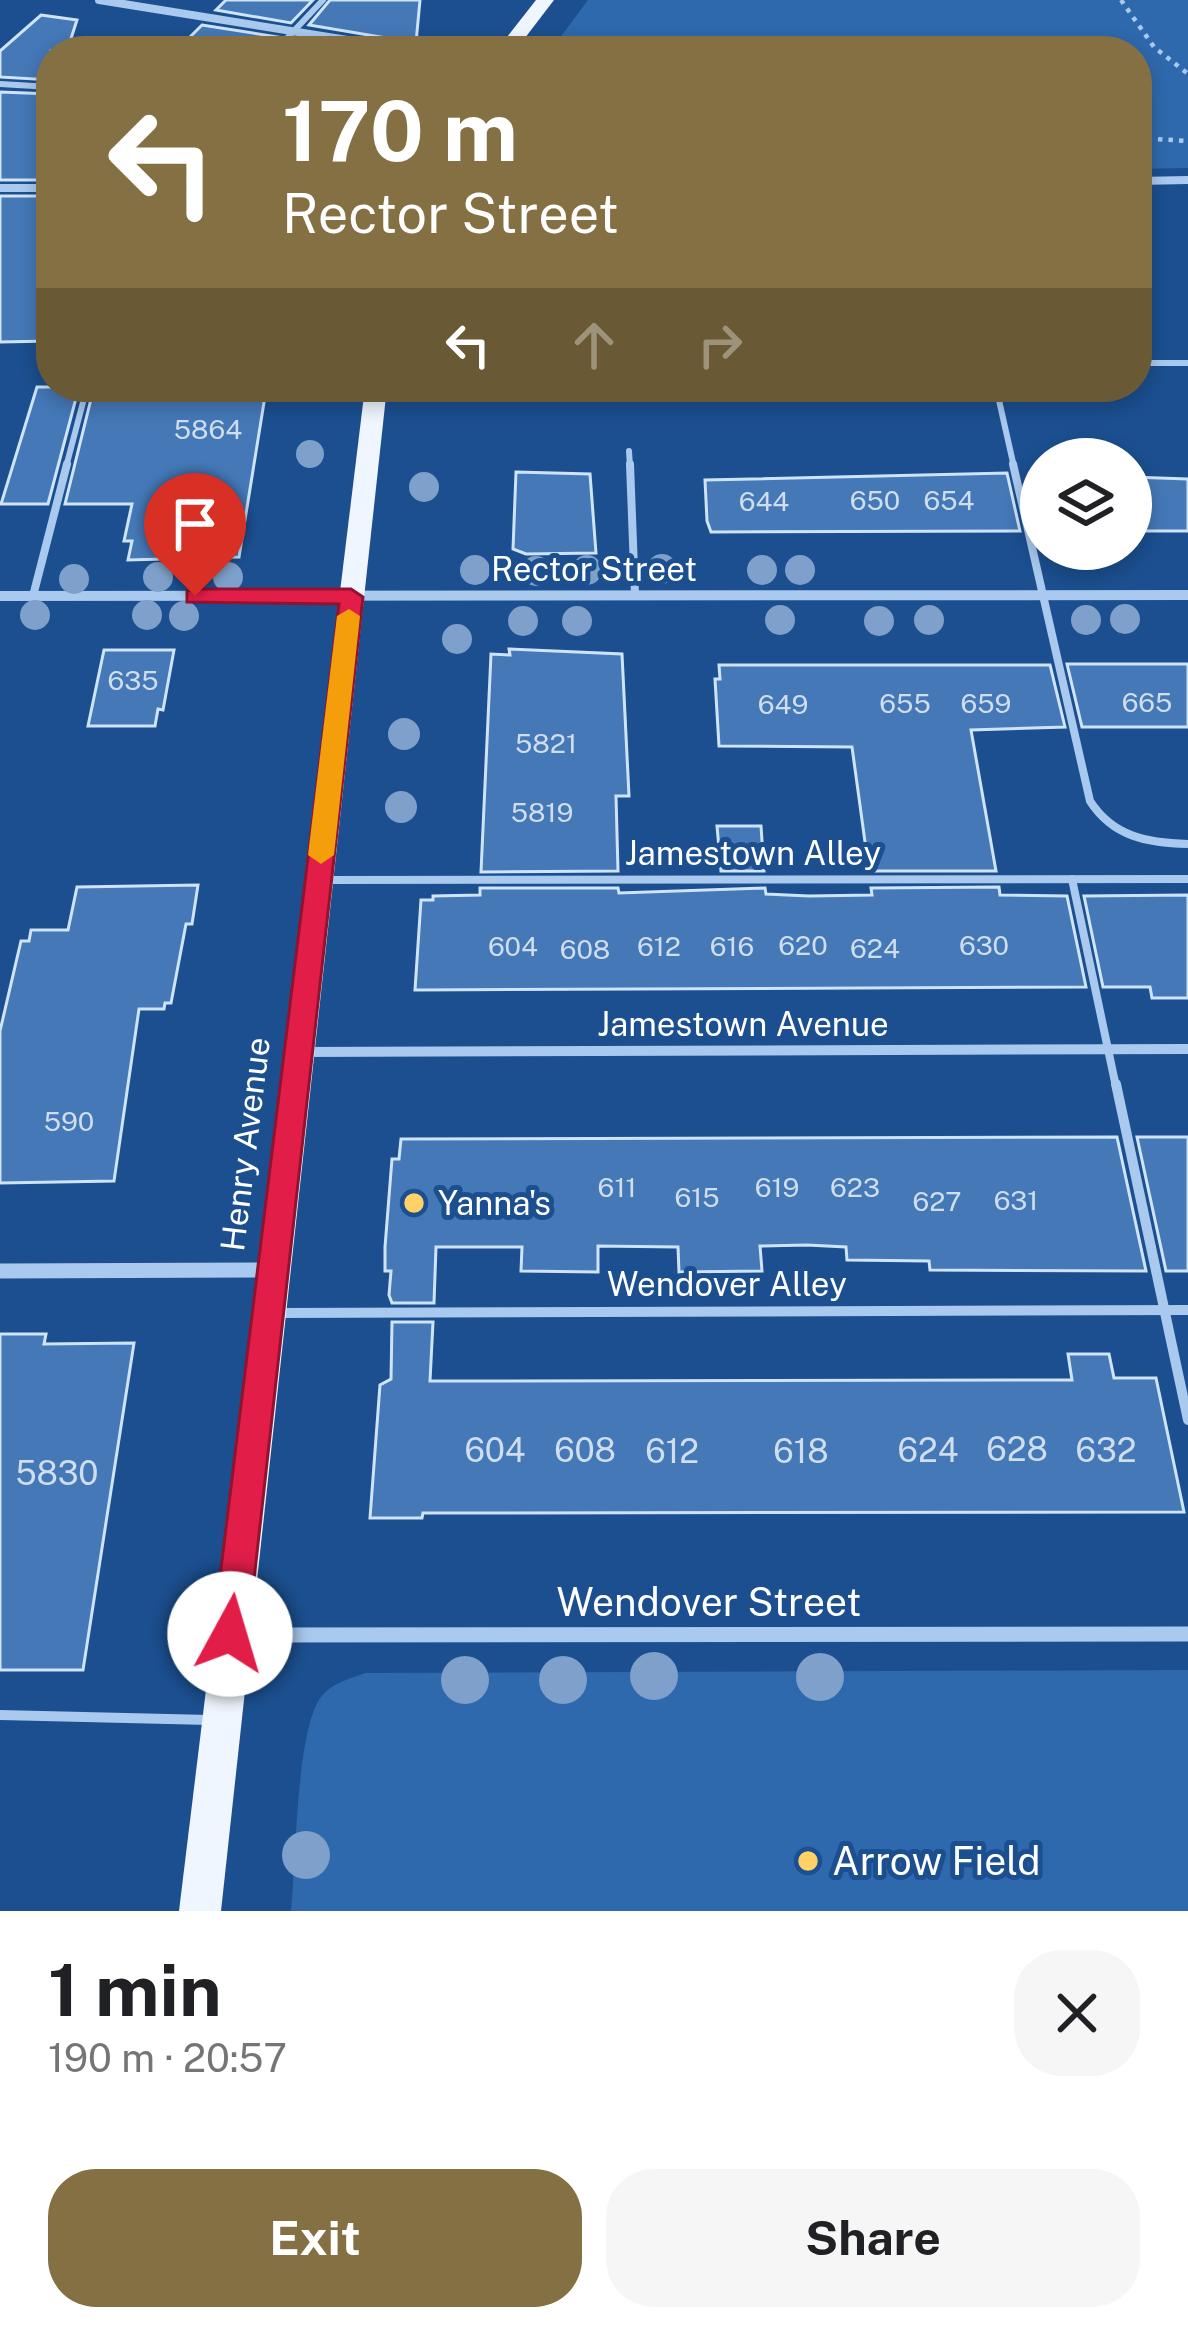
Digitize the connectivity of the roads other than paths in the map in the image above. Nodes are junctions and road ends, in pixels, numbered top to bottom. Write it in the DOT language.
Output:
graph roads {
  1 [pos="99,0"];
  2 [pos="323,0"];
  3 [pos="544,0"];
  4 [pos="293,32"];
  5 [pos="289,36"];
  6 [pos="319,36"];
  7 [pos="516,36"];
  8 [pos="0,84"];
  9 [pos="36,86"];
  10 [pos="1188,180"];
  11 [pos="1152,181"];
  12 [pos="0,188"];
  13 [pos="36,188"];
  14 [pos="1152,363"];
  15 [pos="1188,363"];
  16 [pos="83,402"];
  17 [pos="374,402"];
  18 [pos="999,402"];
  19 [pos="629,451"];
  20 [pos="635,595"];
  21 [pos="1044,595"];
  22 [pos="1188,595"];
  23 [pos="0,596"];
  24 [pos="33,596"];
  25 [pos="351,597"];
  26 [pos="1188,844"];
  27 [pos="1072,879"];
  28 [pos="1188,879"];
  29 [pos="318,880"];
  30 [pos="1188,1049"];
  31 [pos="1108,1050"];
  32 [pos="299,1052"];
  33 [pos="272,1270"];
  34 [pos="0,1271"];
  35 [pos="1166,1310"];
  36 [pos="1188,1310"];
  37 [pos="266,1313"];
  38 [pos="1188,1420"];
  39 [pos="230,1634"];
  40 [pos="1188,1634"];
  41 [pos="0,1715"];
  42 [pos="221,1720"];
  43 [pos="200,1911"];
  1 -- 4 [label="street"];
  2 -- 4 [label="lane"];
  3 -- 7 [label="main road"];
  4 -- 5 [label="lane"];
  4 -- 6 [label="street"];
  8 -- 9 [label="lane"];
  10 -- 11 [label="street"];
  12 -- 13 [label="street"];
  14 -- 15 [label="lane"];
  16 -- 24 [label="lane"];
  17 -- 25 [label="main road, Henry Avenue"];
  18 -- 21 [label="lane"];
  19 -- 20 [label="lane"];
  20 -- 21 [label="street, Rector Street"];
  20 -- 25 [label="street, Rector Street"];
  21 -- 22 [label="street, Rector Street"];
  21 -- 26 [label="lane"];
  23 -- 24 [label="street, Rector Street"];
  24 -- 25 [label="street, Rector Street"];
  25 -- 29 [label="main road, Henry Avenue"];
  27 -- 28 [label="lane, Jamestown Alley"];
  27 -- 29 [label="lane, Jamestown Alley"];
  27 -- 31 [label="lane"];
  29 -- 32 [label="main road, Henry Avenue"];
  30 -- 31 [label="street, Jamestown Avenue"];
  31 -- 32 [label="street, Jamestown Avenue"];
  31 -- 35 [label="lane"];
  32 -- 33 [label="main road, Henry Avenue"];
  33 -- 34 [label="street"];
  33 -- 37 [label="main road, Henry Avenue"];
  35 -- 36 [label="lane, Wendover Alley"];
  35 -- 37 [label="lane, Wendover Alley"];
  35 -- 38 [label="lane"];
  37 -- 39 [label="main road, Henry Avenue"];
  39 -- 40 [label="street, Wendover Street"];
  39 -- 42 [label="main road, Henry Avenue"];
  41 -- 42 [label="lane"];
  42 -- 43 [label="main road, Henry Avenue"];
}
